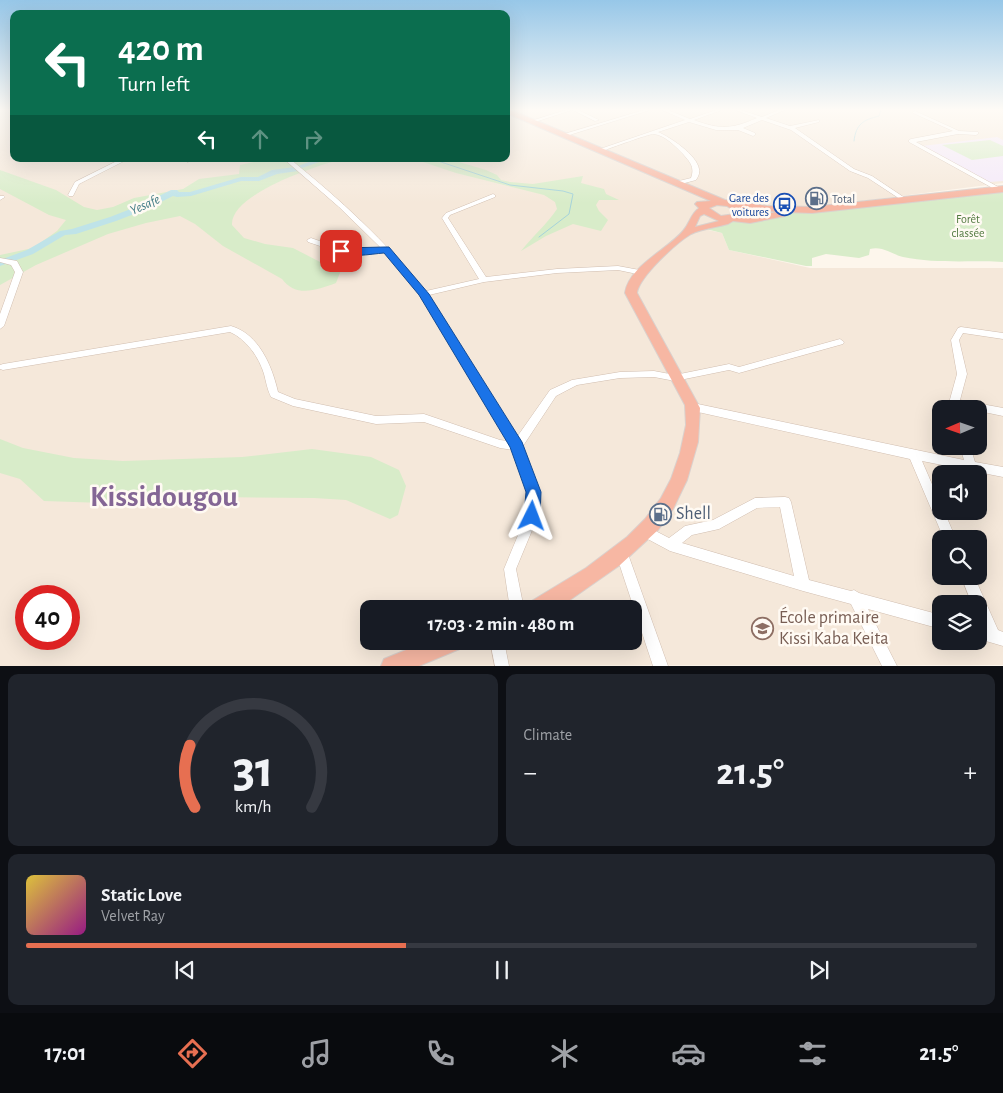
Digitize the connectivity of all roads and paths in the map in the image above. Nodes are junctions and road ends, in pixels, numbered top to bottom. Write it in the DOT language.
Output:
graph roads {
  1 [pos="579,141"];
  2 [pos="629,141"];
  3 [pos="673,141"];
  4 [pos="809,141"];
  5 [pos="911,141"];
  6 [pos="600,150"];
  7 [pos="118,162"];
  8 [pos="291,162"];
  9 [pos="680,184"];
  10 [pos="1002,189"];
  11 [pos="71,194"];
  12 [pos="493,196"];
  13 [pos="905,200"];
  14 [pos="726,203"];
  15 [pos="704,209"];
  16 [pos="800,210"];
  17 [pos="731,219"];
  18 [pos="688,232"];
  19 [pos="311,240"];
  20 [pos="386,250"];
  21 [pos="0,260"];
  22 [pos="642,273"];
  23 [pos="484,280"];
  24 [pos="424,294"];
  25 [pos="0,326"];
  26 [pos="1003,336"];
  27 [pos="840,342"];
  28 [pos="2,367"];
  29 [pos="678,377"];
  30 [pos="956,400"];
  31 [pos="693,407"];
  32 [pos="988,410"];
  33 [pos="1003,412"];
  34 [pos="517,446"];
  35 [pos="914,455"];
  36 [pos="966,465"];
  37 [pos="987,470"];
  38 [pos="1001,473"];
  39 [pos="946,530"];
  40 [pos="646,532"];
  41 [pos="670,545"];
  42 [pos="622,554"];
  43 [pos="803,585"];
  44 [pos="854,597"];
  45 [pos="515,600"];
  46 [pos="553,600"];
  47 [pos="987,618"];
  48 [pos="932,619"];
  49 [pos="998,637"];
  50 [pos="432,650"];
  51 [pos="499,650"];
  52 [pos="392,666"];
  53 [pos="502,666"];
  54 [pos="661,666"];
  55 [pos="890,666"];
  1 -- 6 [label="highway"];
  2 -- 6 [label="street"];
  3 -- 9 [label="street"];
  4 -- 13 [label="street"];
  5 -- 10 [label="street"];
  6 -- 9 [label="highway"];
  7 -- 11 [label="street"];
  8 -- 20 [label="street"];
  9 -- 14 [label="highway"];
  9 -- 15 [label="highway"];
  10 -- 13 [label="highway"];
  12 -- 23 [label="street"];
  13 -- 16 [label="highway"];
  14 -- 15 [label="highway"];
  14 -- 16 [label="highway"];
  14 -- 17 [label="highway"];
  15 -- 17 [label="highway"];
  15 -- 18 [label="highway"];
  16 -- 17 [label="highway"];
  17 -- 18 [label="highway"];
  18 -- 22 [label="highway"];
  19 -- 20 [label="street"];
  20 -- 24 [label="street"];
  21 -- 25 [label="street"];
  22 -- 23 [label="street"];
  22 -- 29 [label="highway"];
  23 -- 24 [label="street"];
  24 -- 34 [label="street"];
  26 -- 30 [label="street"];
  27 -- 29 [label="street"];
  28 -- 34 [label="street"];
  29 -- 31 [label="highway"];
  29 -- 34 [label="street"];
  31 -- 35 [label="street"];
  31 -- 40 [label="highway"];
  32 -- 33 [label="street"];
  34 -- 45 [label="street"];
  35 -- 36 [label="street"];
  35 -- 39 [label="street"];
  37 -- 38 [label="street"];
  40 -- 41 [label="street"];
  40 -- 42 [label="highway"];
  41 -- 43 [label="street"];
  41 -- 43 [label="street"];
  42 -- 46 [label="highway"];
  42 -- 54 [label="street"];
  43 -- 44 [label="street"];
  44 -- 48 [label="street"];
  44 -- 55 [label="street"];
  47 -- 49 [label="street"];
  50 -- 52 [label="highway"];
  51 -- 53 [label="street"];
}
